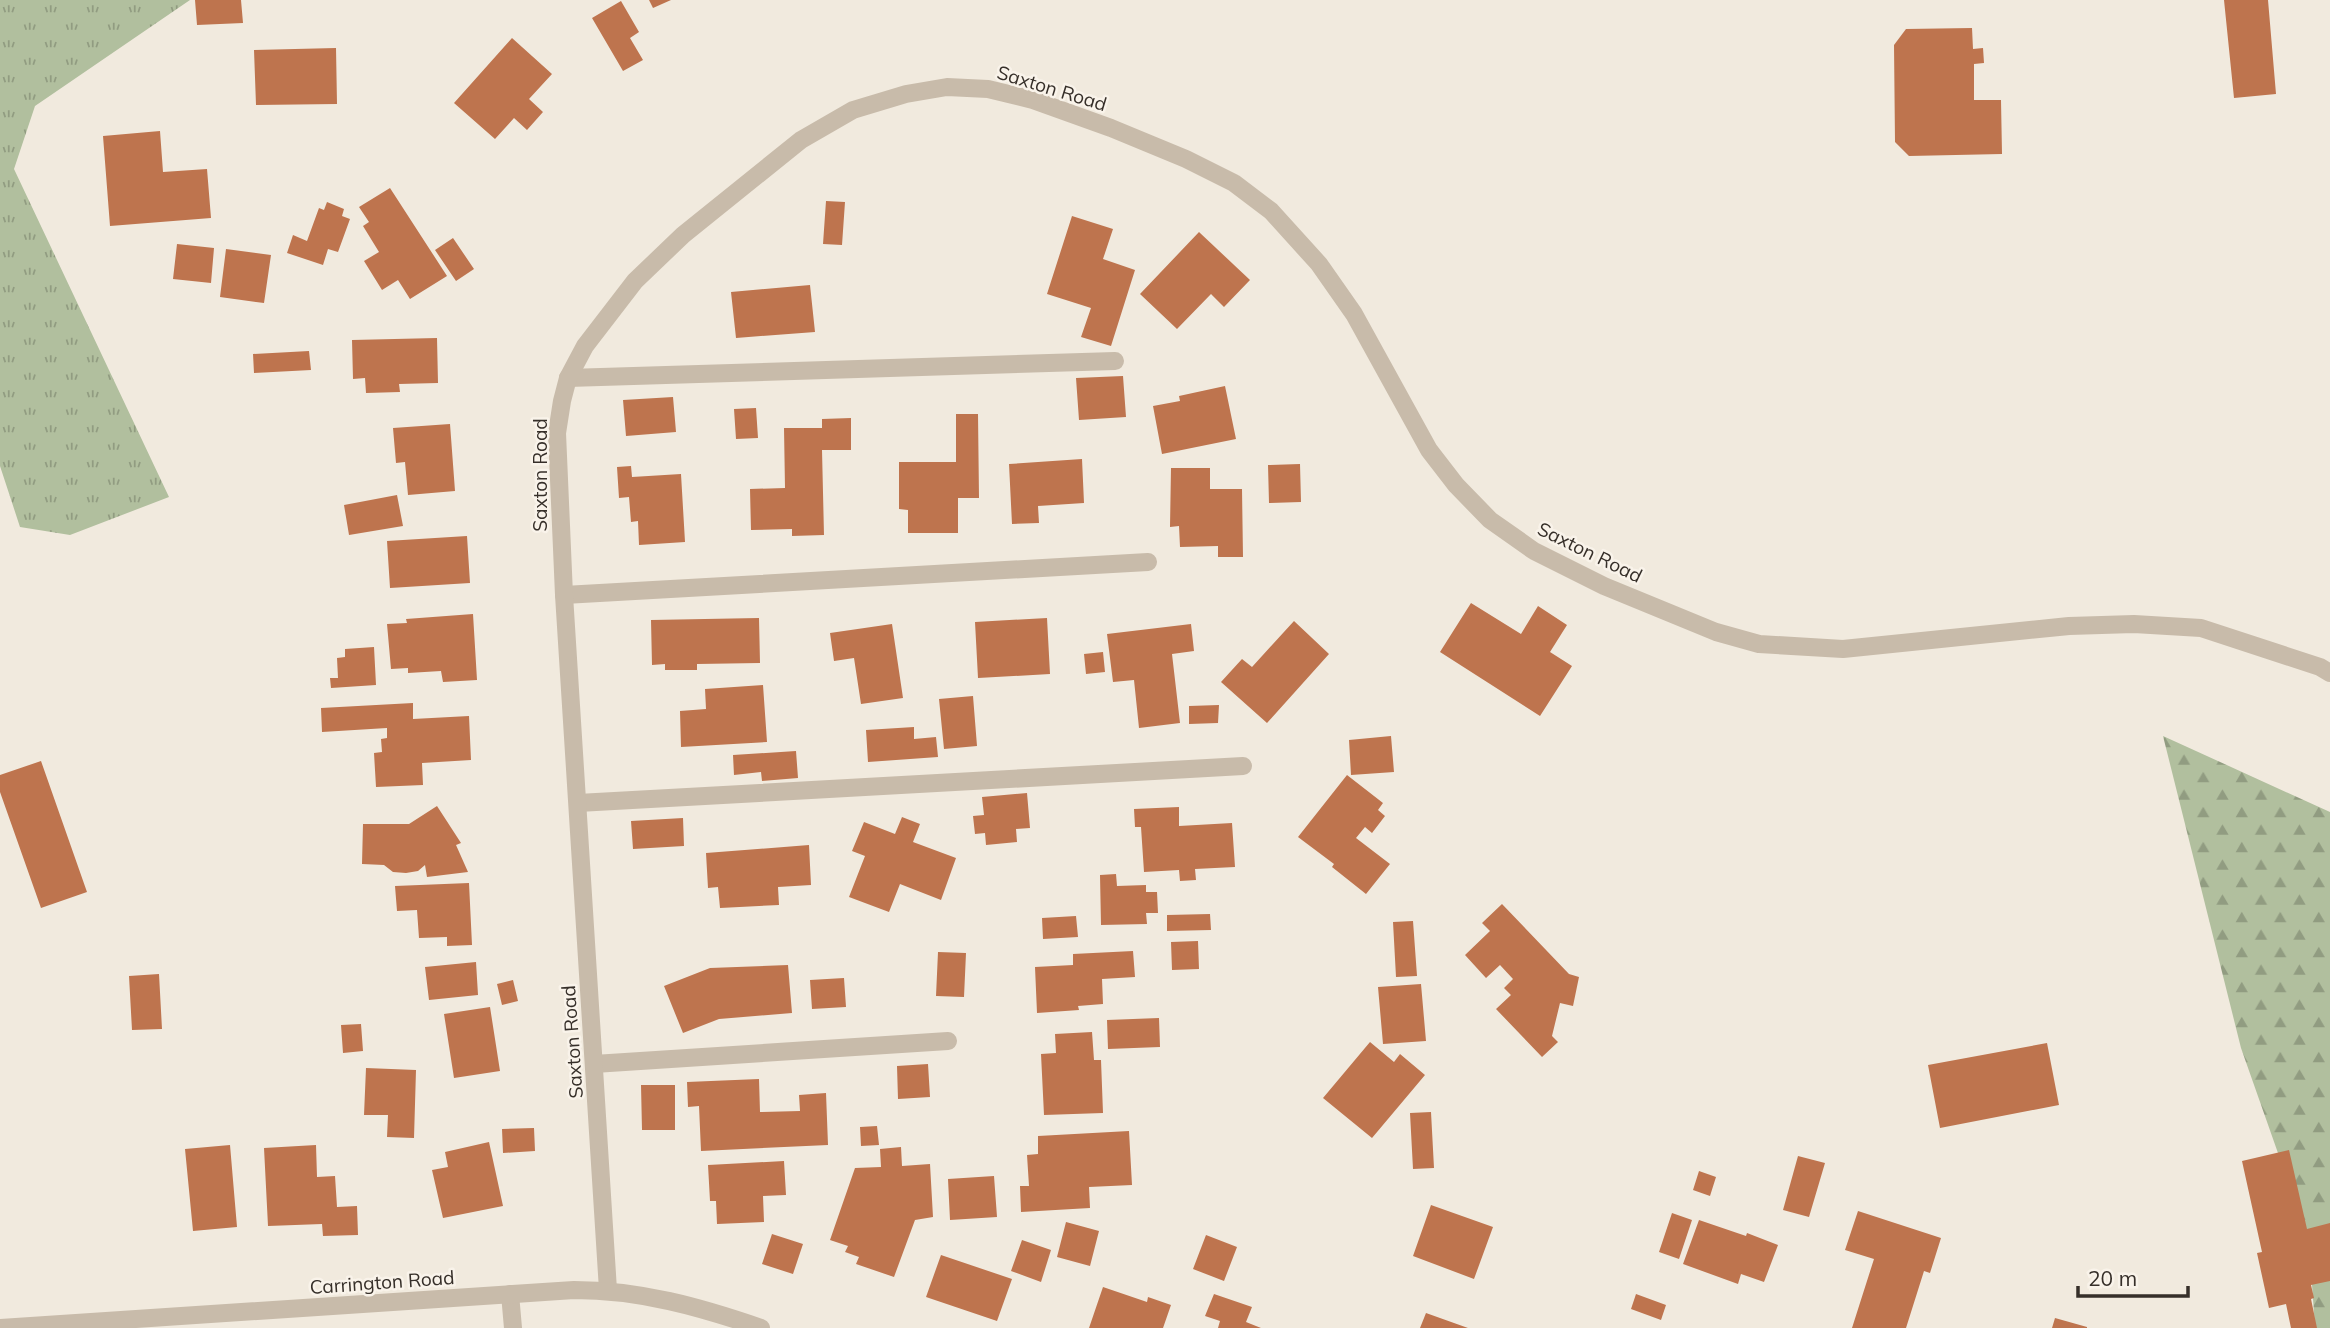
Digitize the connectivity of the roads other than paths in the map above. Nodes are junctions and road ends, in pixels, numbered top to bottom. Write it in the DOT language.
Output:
graph roads {
  1 [pos="1115,360"];
  2 [pos="568,378"];
  3 [pos="1148,562"];
  4 [pos="564,595"];
  5 [pos="2330,673"];
  6 [pos="1244,766"];
  7 [pos="578,803"];
  8 [pos="948,1041"];
  9 [pos="594,1064"];
  10 [pos="608,1290"];
  11 [pos="510,1294"];
  12 [pos="0,1328"];
  13 [pos="513,1328"];
  14 [pos="761,1328"];
  1 -- 2 [label="street"];
  2 -- 4 [label="street, Saxton Road"];
  2 -- 5 [label="street, Saxton Road"];
  3 -- 4 [label="street"];
  4 -- 7 [label="street, Saxton Road"];
  6 -- 7 [label="street"];
  7 -- 9 [label="street, Saxton Road"];
  8 -- 9 [label="street"];
  9 -- 10 [label="street, Saxton Road"];
  10 -- 11 [label="street, Carrington Road"];
  10 -- 14 [label="street, Carrington Road"];
  11 -- 12 [label="street, Carrington Road"];
  11 -- 13 [label="street"];
}
